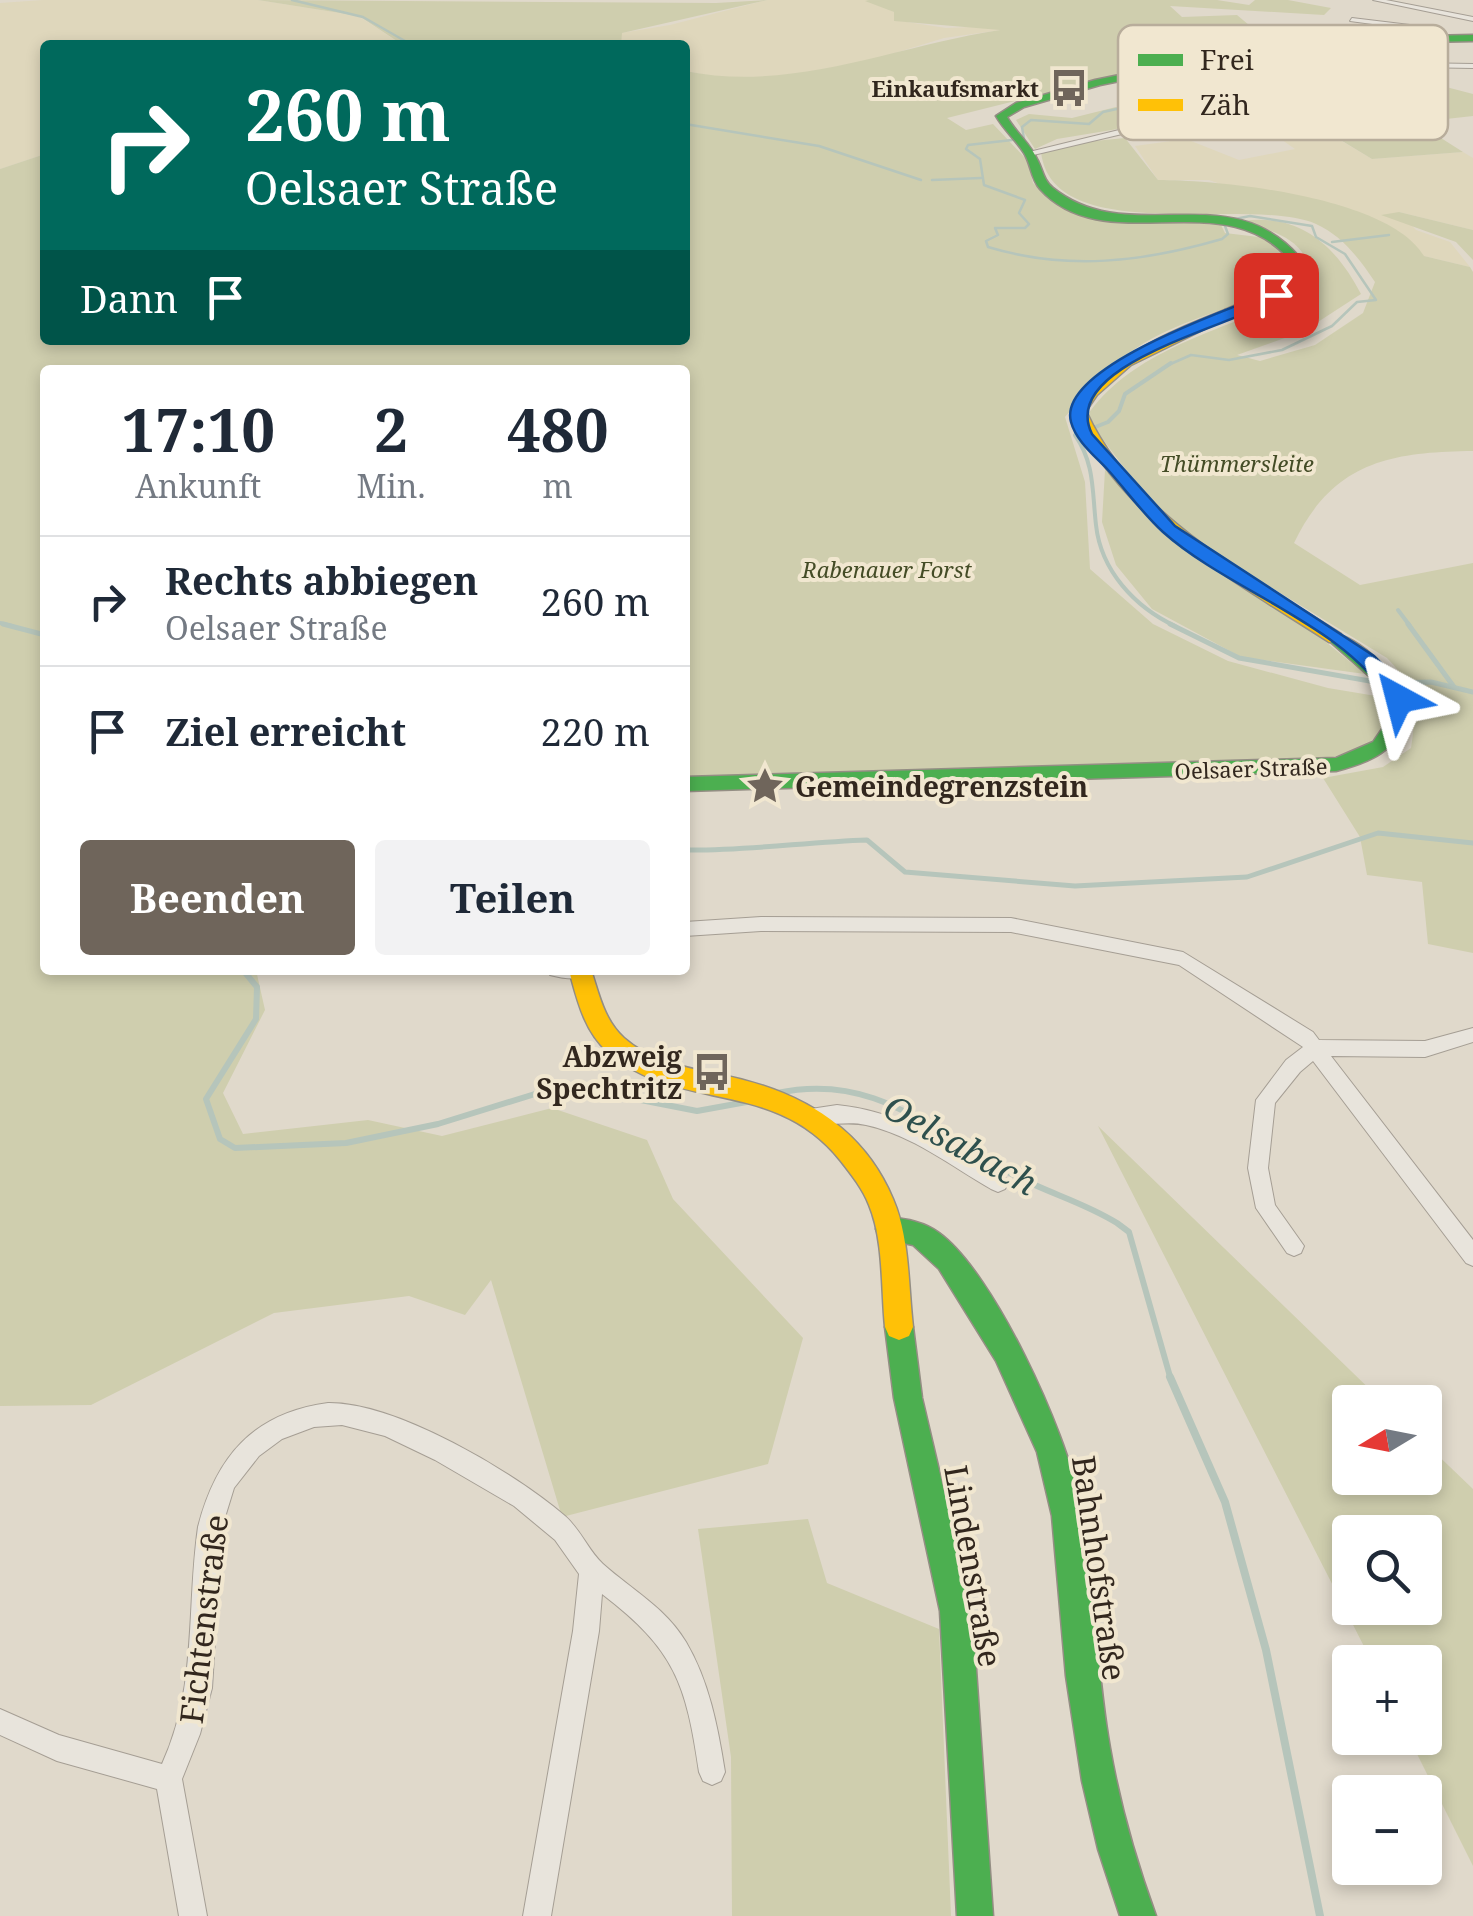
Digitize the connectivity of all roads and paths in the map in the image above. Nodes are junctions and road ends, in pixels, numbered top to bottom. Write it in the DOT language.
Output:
graph roads {
  1 [pos="1376,0"];
  2 [pos="1473,19"];
  3 [pos="1352,20"];
  4 [pos="1393,25"];
  5 [pos="1448,66"];
  6 [pos="1473,66"];
  7 [pos="1118,78"];
  8 [pos="1118,127"];
  9 [pos="1021,144"];
  10 [pos="690,784"];
  11 [pos="690,930"];
  12 [pos="574,975"];
  13 [pos="1473,1035"];
  14 [pos="1316,1048"];
  15 [pos="811,1116"];
  16 [pos="998,1183"];
  17 [pos="889,1229"];
  18 [pos="1294,1246"];
  19 [pos="1473,1256"];
  20 [pos="592,1571"];
  21 [pos="0,1722"];
  22 [pos="712,1772"];
  23 [pos="169,1779"];
  24 [pos="193,1916"];
  25 [pos="538,1916"];
  26 [pos="976,1916"];
  27 [pos="1138,1916"];
  1 -- 2 [label="street"];
  3 -- 4 [label="street"];
  5 -- 6 [label="street"];
  7 -- 9 [label="main road"];
  8 -- 9 [label="street"];
  9 -- 10 [label="main road, Oelsaer Straße"];
  11 -- 14 [label="street"];
  12 -- 15 [label="main road"];
  13 -- 14 [label="street"];
  14 -- 18 [label="street"];
  14 -- 19 [label="street"];
  15 -- 16 [label="street"];
  15 -- 17 [label="main road"];
  17 -- 26 [label="main road, Lindenstraße"];
  17 -- 27 [label="main road, Bahnhofstraße"];
  20 -- 22 [label="street, Fichtenstraße"];
  20 -- 23 [label="street, Fichtenstraße"];
  20 -- 25 [label="street"];
  21 -- 23 [label="street"];
  23 -- 24 [label="street"];
}
